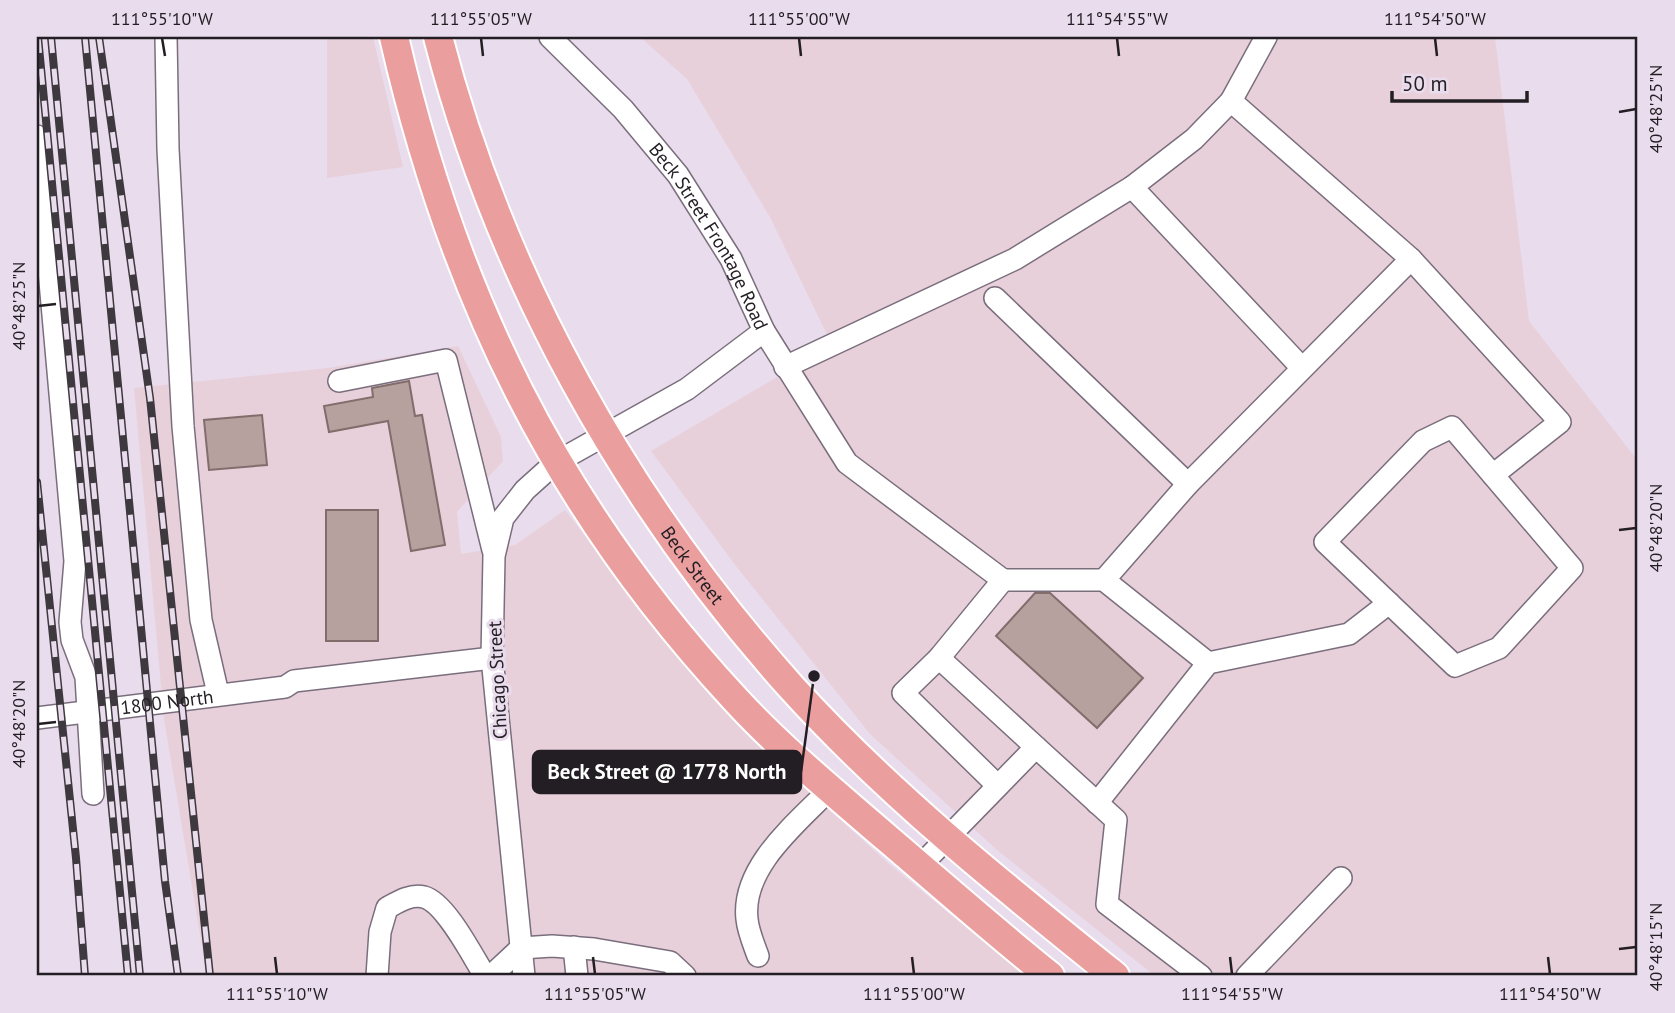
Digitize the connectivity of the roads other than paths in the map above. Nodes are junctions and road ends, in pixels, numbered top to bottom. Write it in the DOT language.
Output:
graph roads {
  1 [pos="166,37"];
  2 [pos="394,37"];
  3 [pos="438,37"];
  4 [pos="550,37"];
  5 [pos="1266,37"];
  6 [pos="1231,101"];
  7 [pos="37,136"];
  8 [pos="1132,187"];
  9 [pos="1411,259"];
  10 [pos="995,298"];
  11 [pos="764,331"];
  12 [pos="785,367"];
  13 [pos="1302,368"];
  14 [pos="339,381"];
  15 [pos="605,433"];
  16 [pos="555,463"];
  17 [pos="1493,475"];
  18 [pos="1188,484"];
  19 [pos="494,556"];
  20 [pos="1104,579"];
  21 [pos="1003,580"];
  22 [pos="1389,603"];
  23 [pos="492,658"];
  24 [pos="939,658"];
  25 [pos="1208,663"];
  26 [pos="294,681"];
  27 [pos="216,685"];
  28 [pos="37,704"];
  29 [pos="88,705"];
  30 [pos="37,718"];
  31 [pos="1036,747"];
  32 [pos="997,785"];
  33 [pos="830,789"];
  34 [pos="93,794"];
  35 [pos="1097,803"];
  36 [pos="949,837"];
  37 [pos="920,866"];
  38 [pos="1341,878"];
  39 [pos="574,947"];
  40 [pos="521,948"];
  41 [pos="758,956"];
  42 [pos="377,976"];
  43 [pos="488,976"];
  44 [pos="524,976"];
  45 [pos="577,976"];
  46 [pos="685,976"];
  47 [pos="1050,976"];
  48 [pos="1115,976"];
  49 [pos="1201,976"];
  50 [pos="1247,976"];
  1 -- 27 [label="street"];
  2 -- 16 [label="main road"];
  3 -- 15 [label="main road, Beck Street"];
  4 -- 11 [label="street, Beck Street Frontage Road"];
  5 -- 6 [label="street"];
  6 -- 8 [label="street"];
  6 -- 9 [label="street"];
  7 -- 29 [label="street"];
  8 -- 12 [label="street"];
  8 -- 13 [label="street"];
  9 -- 13 [label="street"];
  9 -- 17 [label="street"];
  10 -- 18 [label="street"];
  11 -- 12 [label="street"];
  11 -- 15 [label="street, Beck Street Frontage Road"];
  12 -- 21 [label="street"];
  13 -- 18 [label="street"];
  14 -- 19 [label="street"];
  15 -- 16 [label="street, Chicago Street"];
  15 -- 36 [label="main road, Beck Street"];
  16 -- 19 [label="street, Chicago Street"];
  16 -- 33 [label="main road"];
  17 -- 22 [label="street"];
  17 -- 22 [label="street"];
  18 -- 20 [label="street"];
  19 -- 23 [label="street, Chicago Street"];
  20 -- 21 [label="street"];
  20 -- 25 [label="street"];
  21 -- 24 [label="street"];
  22 -- 25 [label="street"];
  23 -- 26 [label="street, 1800 North"];
  23 -- 40 [label="street, Chicago Street"];
  24 -- 31 [label="street"];
  24 -- 32 [label="street"];
  25 -- 35 [label="street"];
  26 -- 27 [label="street, 1800 North"];
  26 -- 29 [label="street, 1800 North"];
  27 -- 29 [label="street, 1800 North"];
  28 -- 29 [label="street, 1800 North"];
  29 -- 30 [label="street, 1800 North"];
  29 -- 34 [label="street"];
  31 -- 32 [label="street"];
  31 -- 35 [label="street"];
  32 -- 36 [label="street"];
  33 -- 37 [label="main road"];
  33 -- 41 [label="street"];
  35 -- 49 [label="street"];
  36 -- 37 [label="street"];
  36 -- 48 [label="main road, Beck Street"];
  37 -- 47 [label="main road"];
  38 -- 50 [label="street"];
  39 -- 40 [label="street"];
  39 -- 45 [label="street"];
  39 -- 46 [label="street"];
  40 -- 43 [label="street"];
  40 -- 44 [label="street, Chicago Street"];
  42 -- 43 [label="street"];
}
